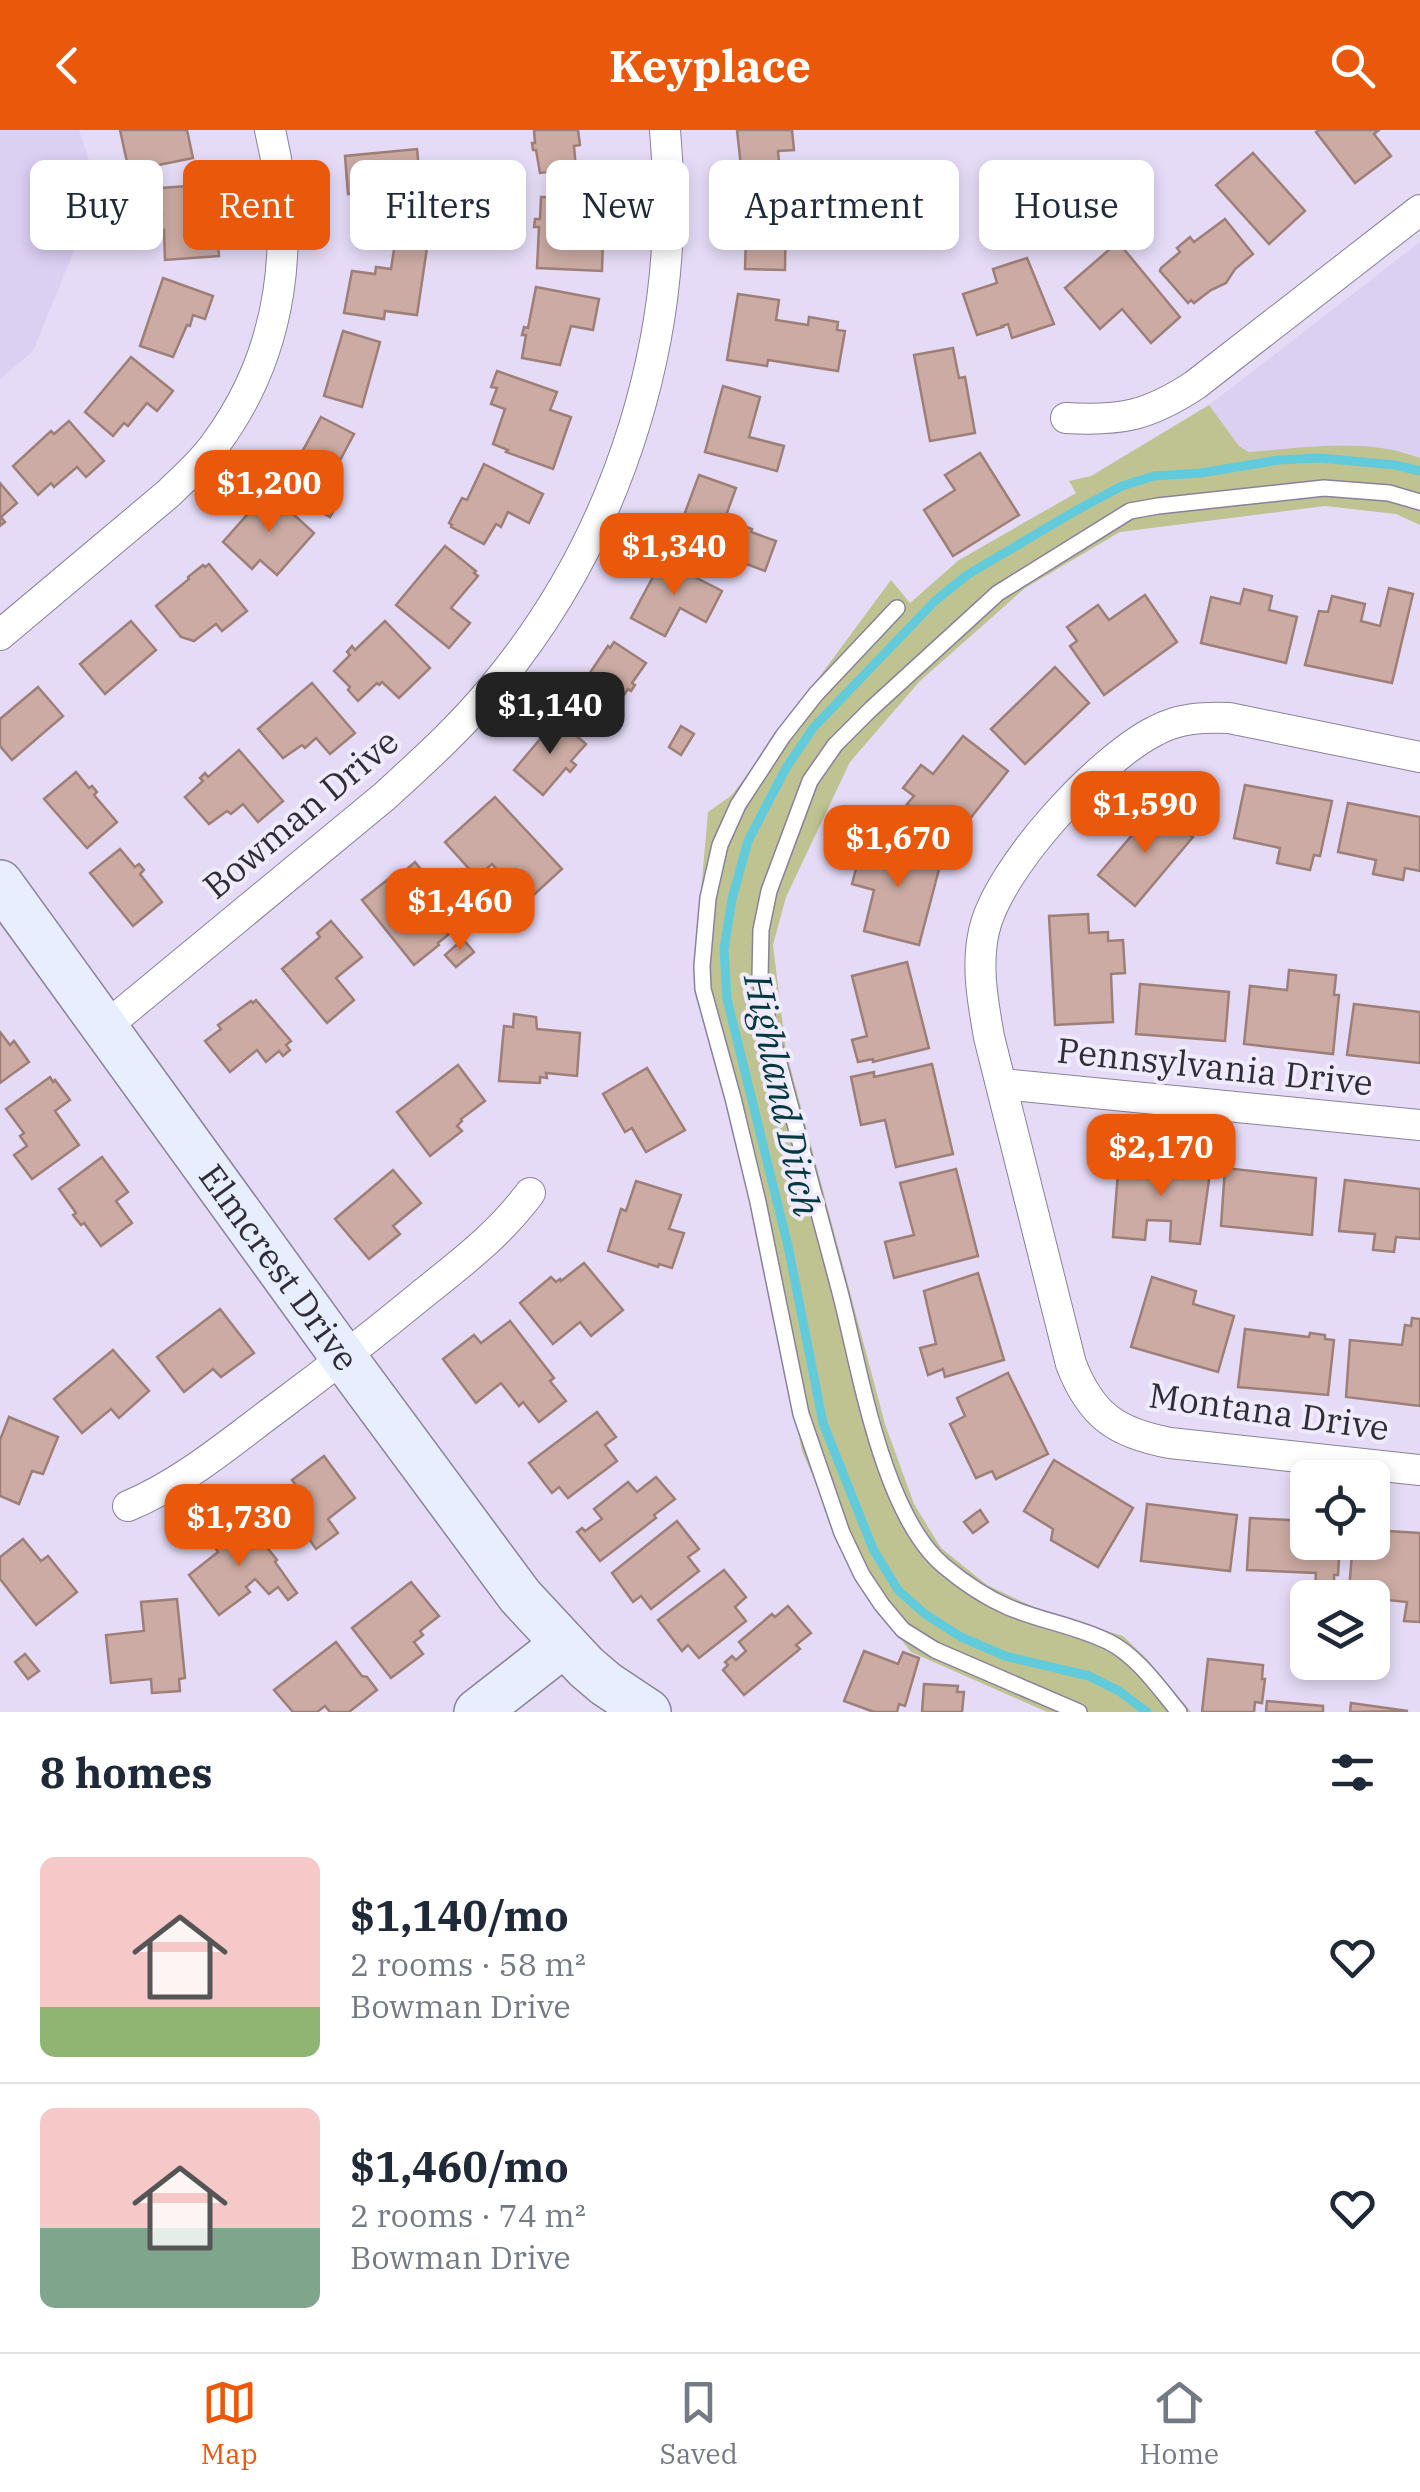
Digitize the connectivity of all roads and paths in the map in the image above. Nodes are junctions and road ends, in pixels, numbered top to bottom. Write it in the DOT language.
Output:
graph roads {
  1 [pos="270,130"];
  2 [pos="665,130"];
  3 [pos="1420,210"];
  4 [pos="1066,418"];
  5 [pos="1420,502"];
  6 [pos="897,608"];
  7 [pos="0,635"];
  8 [pos="1420,757"];
  9 [pos="0,884"];
  10 [pos="104,1028"];
  11 [pos="1002,1084"];
  12 [pos="1420,1125"];
  13 [pos="530,1193"];
  14 [pos="344,1358"];
  15 [pos="1420,1470"];
  16 [pos="128,1506"];
  17 [pos="564,1644"];
  18 [pos="478,1712"];
  19 [pos="648,1712"];
  20 [pos="1078,1712"];
  21 [pos="1179,1712"];
  1 -- 7 [label="street"];
  2 -- 10 [label="street, Bowman Drive"];
  3 -- 4 [label="street"];
  5 -- 21 [label="lane"];
  6 -- 20 [label="lane"];
  8 -- 11 [label="street, Montana Drive"];
  9 -- 10 [label="street, Elmcrest Drive"];
  10 -- 14 [label="street, Elmcrest Drive"];
  11 -- 12 [label="street, Pennsylvania Drive"];
  11 -- 15 [label="street, Montana Drive"];
  13 -- 14 [label="street"];
  14 -- 16 [label="street"];
  14 -- 17 [label="street, Elmcrest Drive"];
  17 -- 18 [label="street"];
  17 -- 19 [label="street, Elmcrest Drive"];
}
